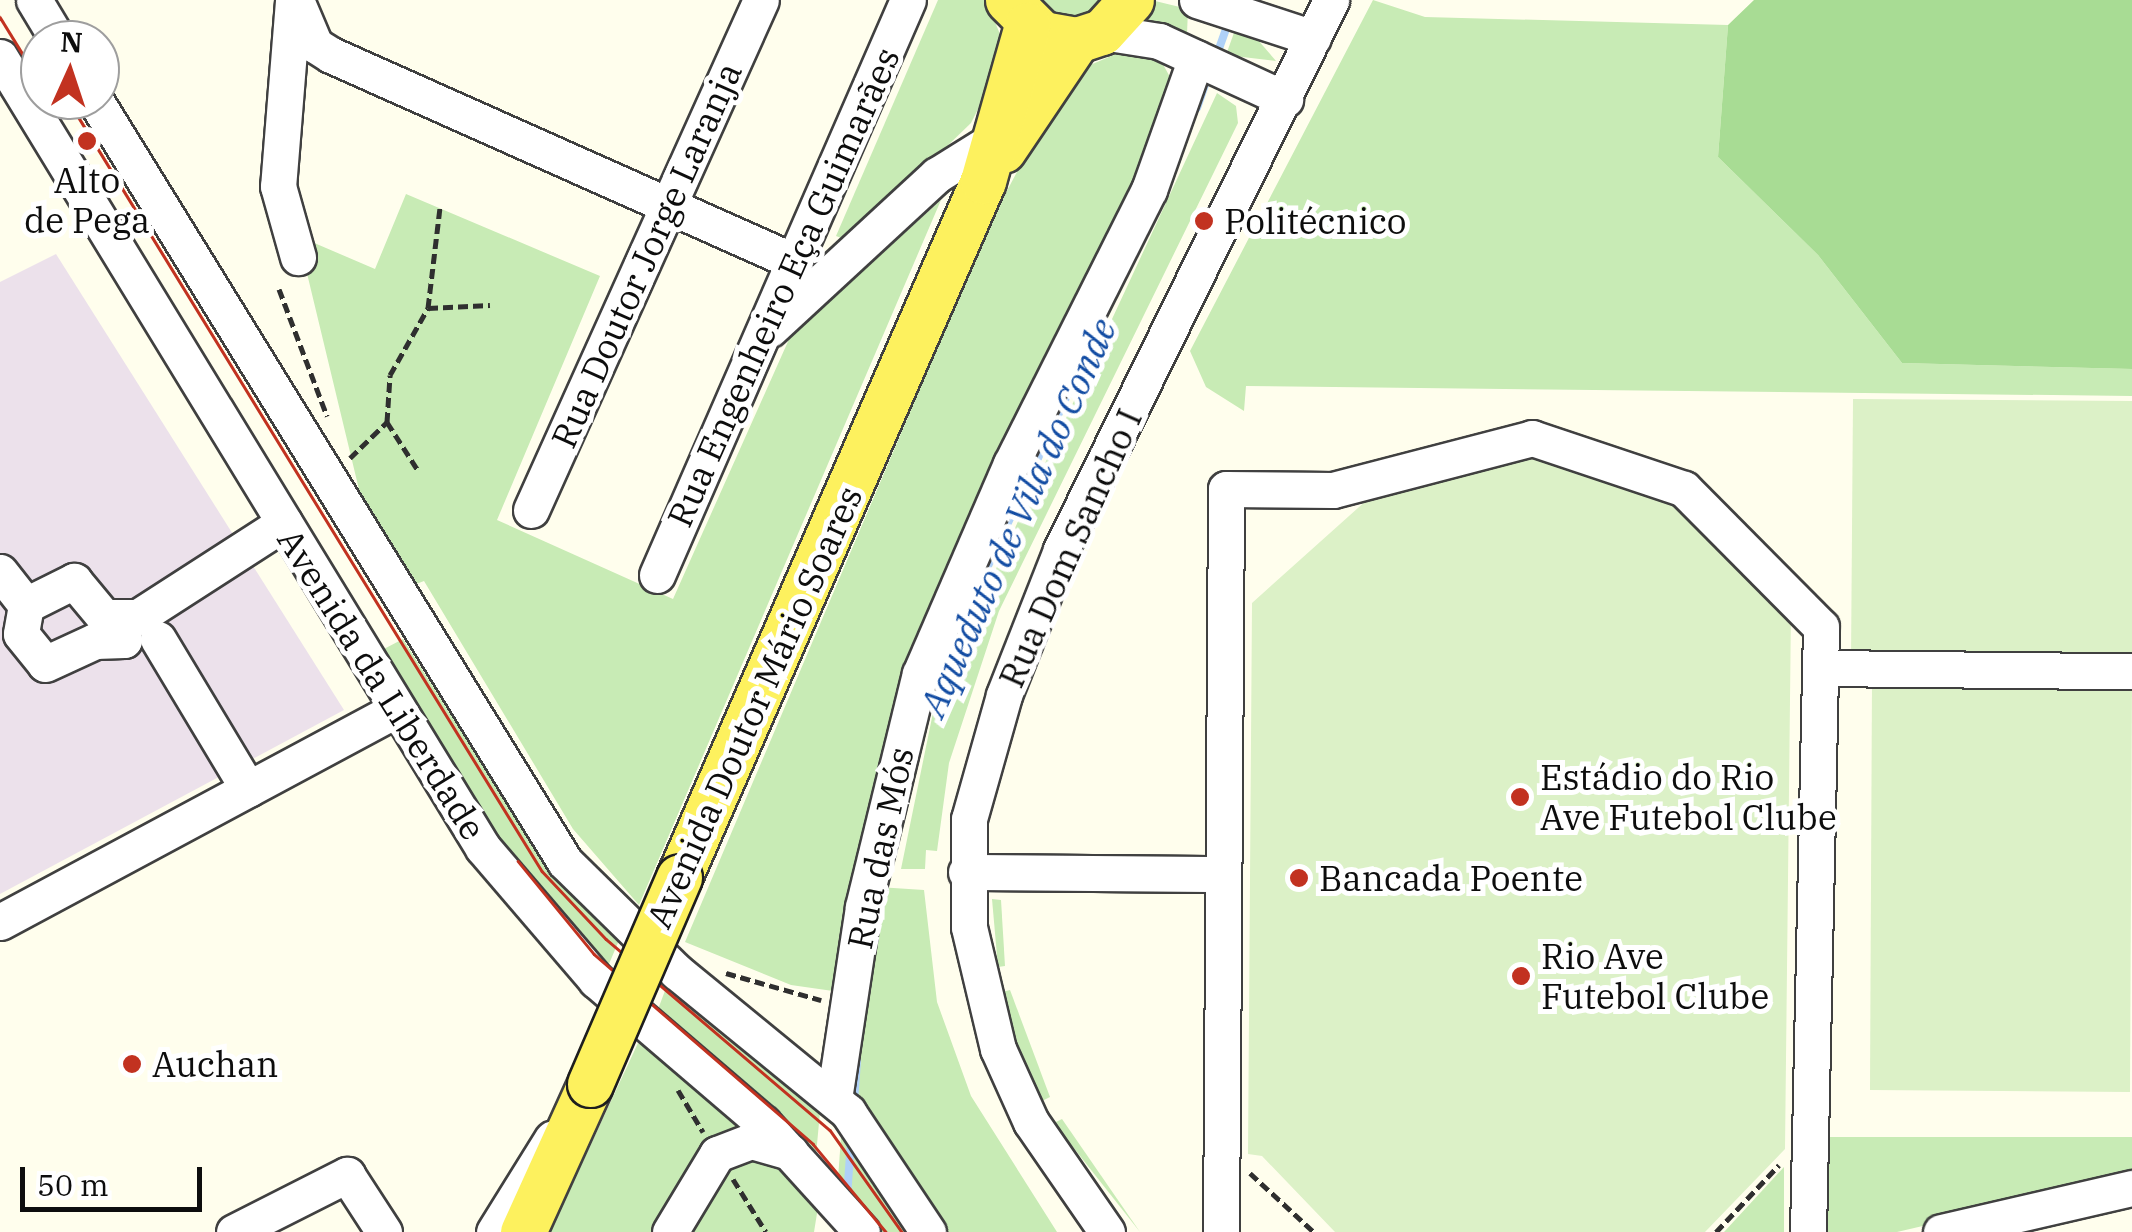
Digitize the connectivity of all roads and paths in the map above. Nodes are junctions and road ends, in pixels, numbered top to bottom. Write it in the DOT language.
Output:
graph roads {
  1 [pos="294,0"];
  2 [pos="761,0"];
  3 [pos="908,0"];
  4 [pos="1331,0"];
  5 [pos="1208,2"];
  6 [pos="1018,13"];
  7 [pos="1103,24"];
  8 [pos="1313,38"];
  9 [pos="0,58"];
  10 [pos="1196,58"];
  11 [pos="1285,99"];
  12 [pos="106,120"];
  13 [pos="988,160"];
  14 [pos="668,205"];
  15 [pos="440,208"];
  16 [pos="298,257"];
  17 [pos="795,262"];
  18 [pos="279,289"];
  19 [pos="490,304"];
  20 [pos="428,308"];
  21 [pos="760,338"];
  22 [pos="388,422"];
  23 [pos="332,428"];
  24 [pos="338,446"];
  25 [pos="345,463"];
  26 [pos="332,466"];
  27 [pos="419,472"];
  28 [pos="530,510"];
  29 [pos="284,523"];
  30 [pos="0,572"];
  31 [pos="657,575"];
  32 [pos="26,605"];
  33 [pos="138,625"];
  34 [pos="1820,668"];
  35 [pos="2132,672"];
  36 [pos="397,709"];
  37 [pos="248,789"];
  38 [pos="966,872"];
  39 [pos="1220,874"];
  40 [pos="0,922"];
  41 [pos="714,968"];
  42 [pos="848,1003"];
  43 [pos="585,1093"];
  44 [pos="834,1099"];
  45 [pos="798,1156"];
  46 [pos="1786,1158"];
  47 [pos="1242,1166"];
  48 [pos="2132,1188"];
  49 [pos="234,1232"];
  50 [pos="384,1232"];
  51 [pos="494,1232"];
  52 [pos="524,1232"];
  53 [pos="670,1232"];
  54 [pos="862,1232"];
  55 [pos="928,1232"];
  56 [pos="1107,1232"];
  57 [pos="1221,1232"];
  58 [pos="1314,1232"];
  59 [pos="1716,1232"];
  60 [pos="1808,1232"];
  61 [pos="1941,1232"];
  1 -- 14 [label="street"];
  1 -- 16 [label="street"];
  2 -- 14 [label="street, Rua Doutor Jorge Laranja"];
  3 -- 17 [label="street, Rua Engenheiro Eça Guimarães"];
  4 -- 8 [label="street, Rua Dom Sancho I"];
  5 -- 8 [label="street"];
  6 -- 7 [label="main road"];
  6 -- 13 [label="main road, Avenida Doutor Mário Soares"];
  7 -- 10 [label="street"];
  7 -- 13 [label="main road, Avenida Doutor Mário Soares"];
  8 -- 11 [label="street, Rua Dom Sancho I"];
  9 -- 29 [label="street, Avenida da Liberdade"];
  10 -- 11 [label="street"];
  10 -- 42 [label="street, Rua das Mós"];
  11 -- 38 [label="street, Rua Dom Sancho I"];
  12 -- 44 [label="street, Avenida da Liberdade"];
  13 -- 21 [label="street"];
  13 -- 43 [label="main road, Avenida Doutor Mário Soares, bridge"];
  14 -- 17 [label="street"];
  14 -- 28 [label="street, Rua Doutor Jorge Laranja"];
  15 -- 20 [label="path"];
  17 -- 21 [label="street, Rua Engenheiro Eça Guimarães"];
  18 -- 23 [label="path"];
  19 -- 20 [label="path"];
  20 -- 22 [label="path"];
  21 -- 31 [label="street, Rua Engenheiro Eça Guimarães"];
  22 -- 25 [label="path"];
  22 -- 27 [label="path"];
  24 -- 25 [label="path"];
  25 -- 26 [label="path"];
  29 -- 33 [label="street"];
  29 -- 36 [label="street, Avenida da Liberdade"];
  30 -- 32 [label="street"];
  32 -- 33 [label="street"];
  32 -- 33 [label="street"];
  33 -- 37 [label="street"];
  34 -- 35 [label="street"];
  34 -- 39 [label="street"];
  34 -- 60 [label="street"];
  36 -- 37 [label="street"];
  36 -- 45 [label="street, Avenida da Liberdade"];
  37 -- 40 [label="street"];
  38 -- 39 [label="street"];
  38 -- 56 [label="street, Rua Dom Sancho I"];
  39 -- 57 [label="street"];
  41 -- 42 [label="path"];
  42 -- 44 [label="street, Rua das Mós"];
  43 -- 51 [label="street"];
  43 -- 52 [label="main road, Avenida Doutor Mário Soares"];
  44 -- 55 [label="street, Avenida da Liberdade"];
  45 -- 53 [label="street"];
  45 -- 54 [label="street, Avenida da Liberdade"];
  46 -- 59 [label="path"];
  47 -- 58 [label="path"];
  48 -- 61 [label="street"];
  49 -- 50 [label="street"];
}
